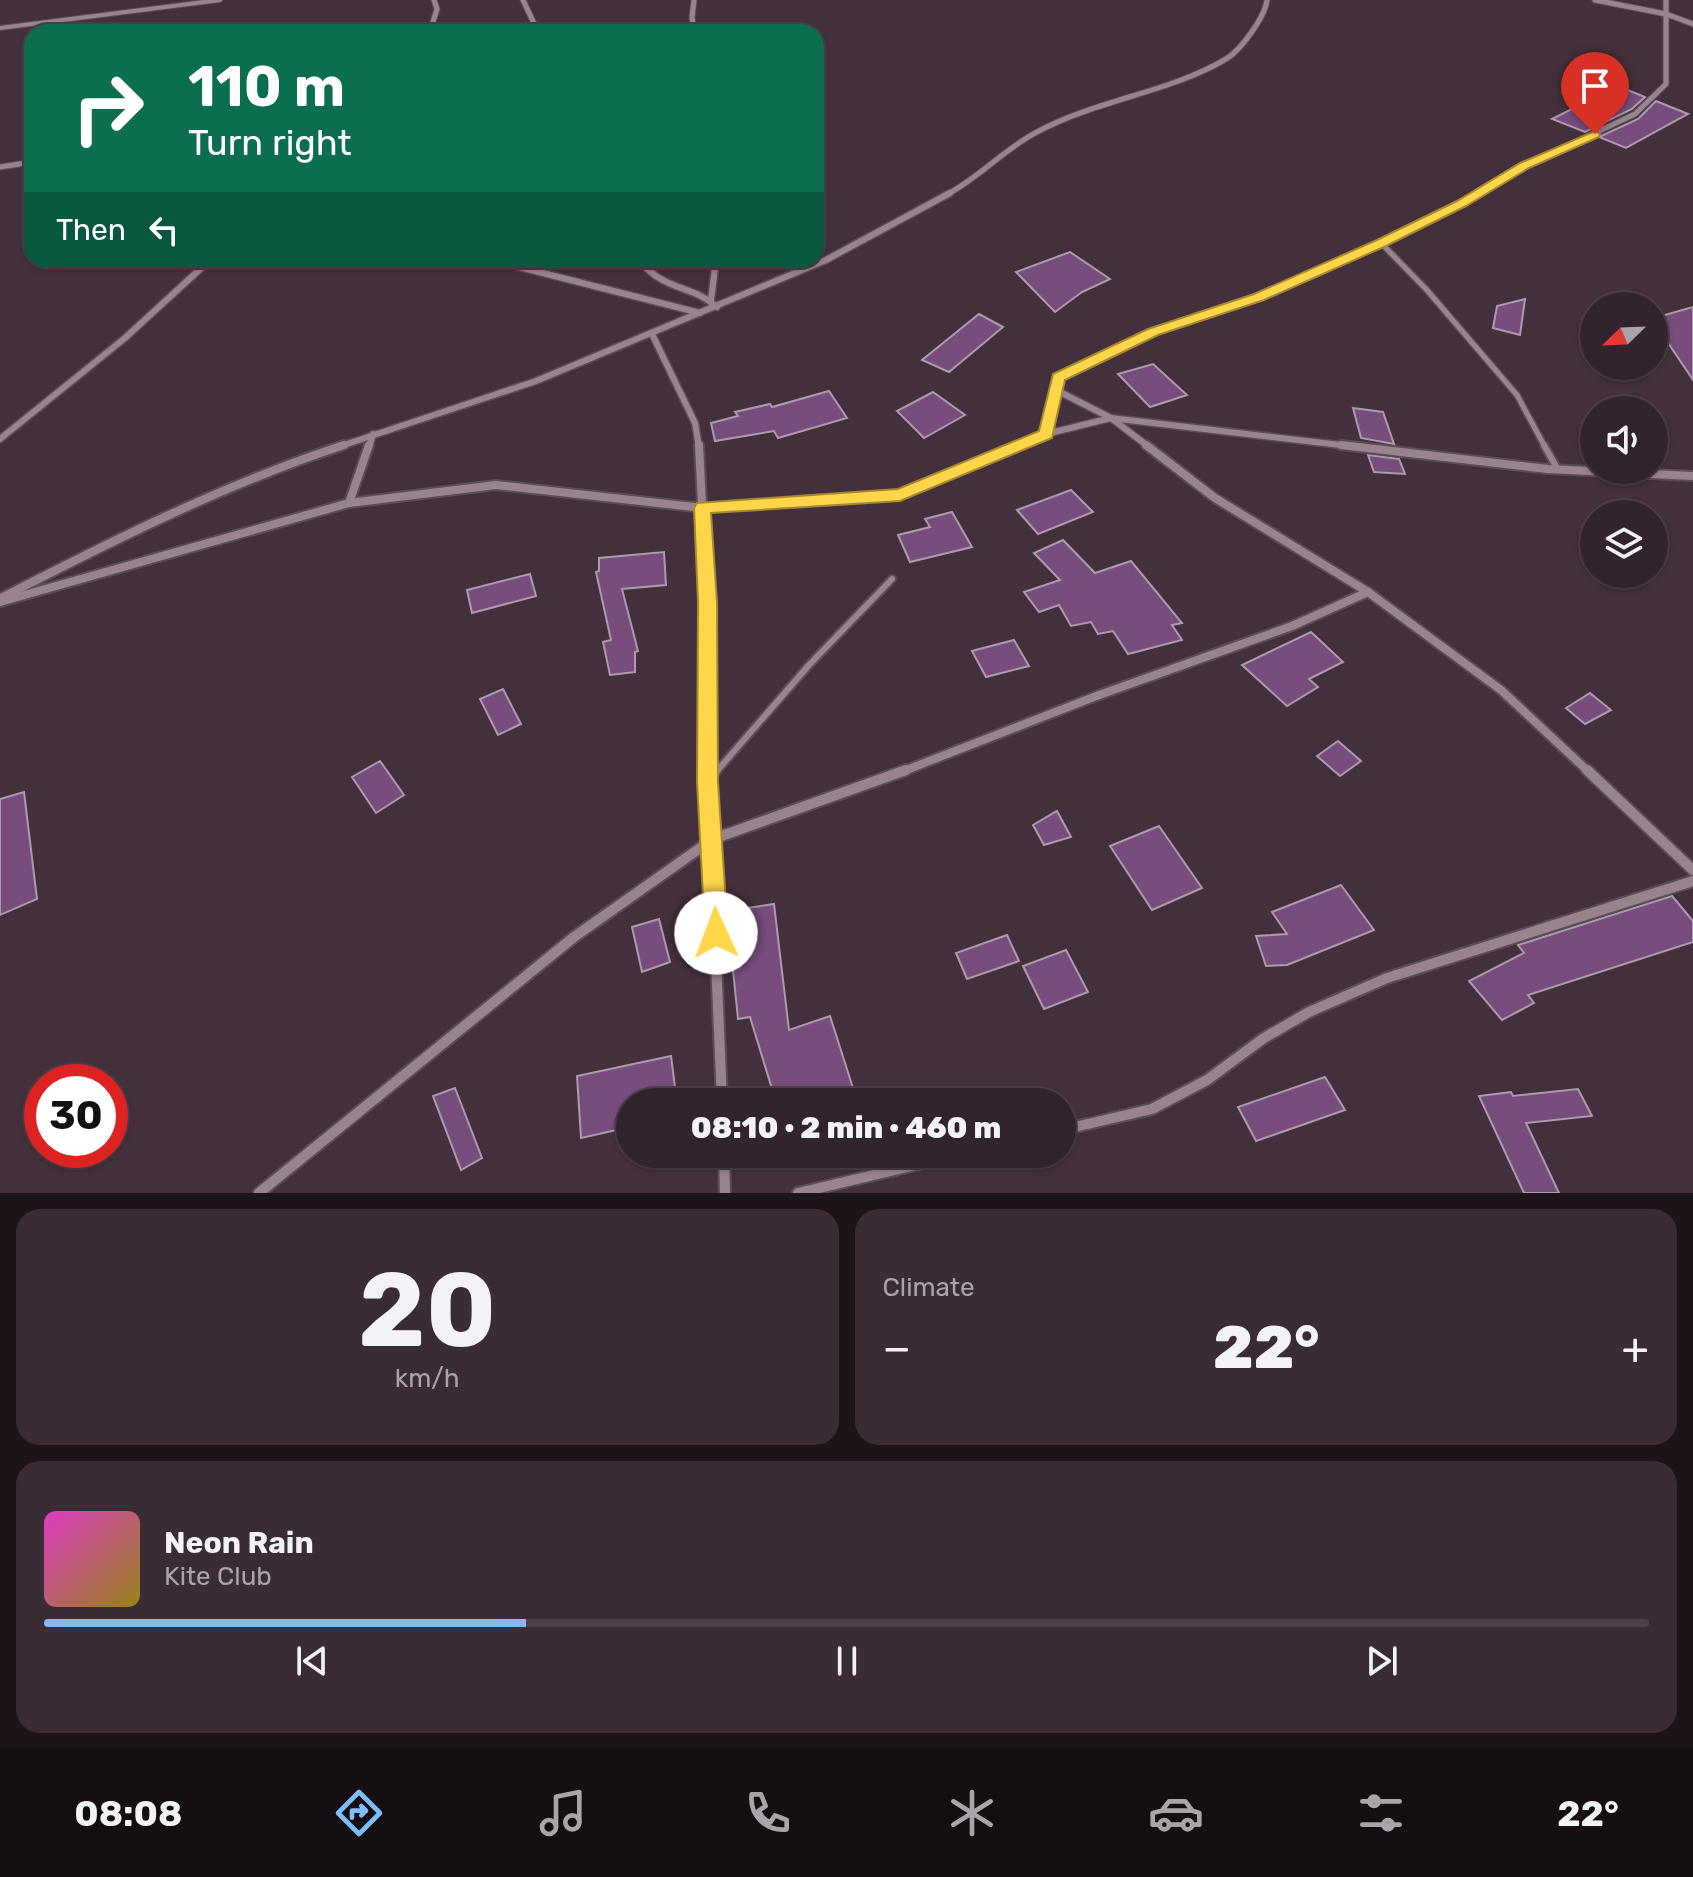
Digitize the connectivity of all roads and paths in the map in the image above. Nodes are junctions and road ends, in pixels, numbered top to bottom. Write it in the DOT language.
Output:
graph roads {
  1 [pos="220,0"];
  2 [pos="434,0"];
  3 [pos="523,0"];
  4 [pos="694,0"];
  5 [pos="1267,0"];
  6 [pos="1595,0"];
  7 [pos="1666,0"];
  8 [pos="1666,14"];
  9 [pos="31,24"];
  10 [pos="432,24"];
  11 [pos="534,24"];
  12 [pos="693,24"];
  13 [pos="1693,24"];
  14 [pos="24,25"];
  15 [pos="0,28"];
  16 [pos="24,163"];
  17 [pos="0,167"];
  18 [pos="1381,243"];
  19 [pos="824,261"];
  20 [pos="201,268"];
  21 [pos="524,268"];
  22 [pos="645,268"];
  23 [pos="715,268"];
  24 [pos="807,268"];
  25 [pos="711,300"];
  26 [pos="717,307"];
  27 [pos="701,313"];
  28 [pos="652,334"];
  29 [pos="1056,390"];
  30 [pos="1111,418"];
  31 [pos="373,434"];
  32 [pos="1046,434"];
  33 [pos="0,439"];
  34 [pos="1558,470"];
  35 [pos="1693,476"];
  36 [pos="349,503"];
  37 [pos="703,508"];
  38 [pos="892,579"];
  39 [pos="1368,592"];
  40 [pos="0,600"];
  41 [pos="708,782"];
  42 [pos="713,839"];
  43 [pos="1693,870"];
  44 [pos="1693,881"];
  45 [pos="722,1088"];
  46 [pos="1076,1127"];
  47 [pos="724,1168"];
  48 [pos="903,1168"];
  49 [pos="259,1193"];
  50 [pos="725,1193"];
  51 [pos="798,1193"];
  1 -- 9 [label="lane"];
  2 -- 10 [label="street"];
  3 -- 11 [label="street"];
  4 -- 12 [label="street"];
  5 -- 19 [label="street"];
  6 -- 8 [label="street"];
  7 -- 8 [label="street"];
  8 -- 13 [label="street"];
  8 -- 18 [label="street"];
  14 -- 15 [label="lane"];
  16 -- 17 [label="street"];
  18 -- 29 [label="street"];
  18 -- 34 [label="lane"];
  20 -- 33 [label="street"];
  21 -- 27 [label="street"];
  22 -- 25 [label="street"];
  23 -- 25 [label="street"];
  24 -- 26 [label="street"];
  25 -- 26 [label="street"];
  26 -- 27 [label="street"];
  27 -- 28 [label="street"];
  28 -- 31 [label="street"];
  28 -- 37 [label="street"];
  29 -- 30 [label="street"];
  29 -- 32 [label="street"];
  30 -- 32 [label="street"];
  30 -- 34 [label="street"];
  30 -- 39 [label="street"];
  31 -- 36 [label="street"];
  31 -- 40 [label="street"];
  32 -- 37 [label="street"];
  34 -- 35 [label="street"];
  36 -- 37 [label="street"];
  36 -- 40 [label="street"];
  37 -- 41 [label="street"];
  38 -- 41 [label="lane"];
  39 -- 42 [label="street"];
  39 -- 43 [label="street"];
  41 -- 42 [label="street"];
  42 -- 45 [label="street"];
  42 -- 49 [label="street"];
  44 -- 46 [label="street"];
  47 -- 50 [label="street"];
  48 -- 51 [label="street"];
}
